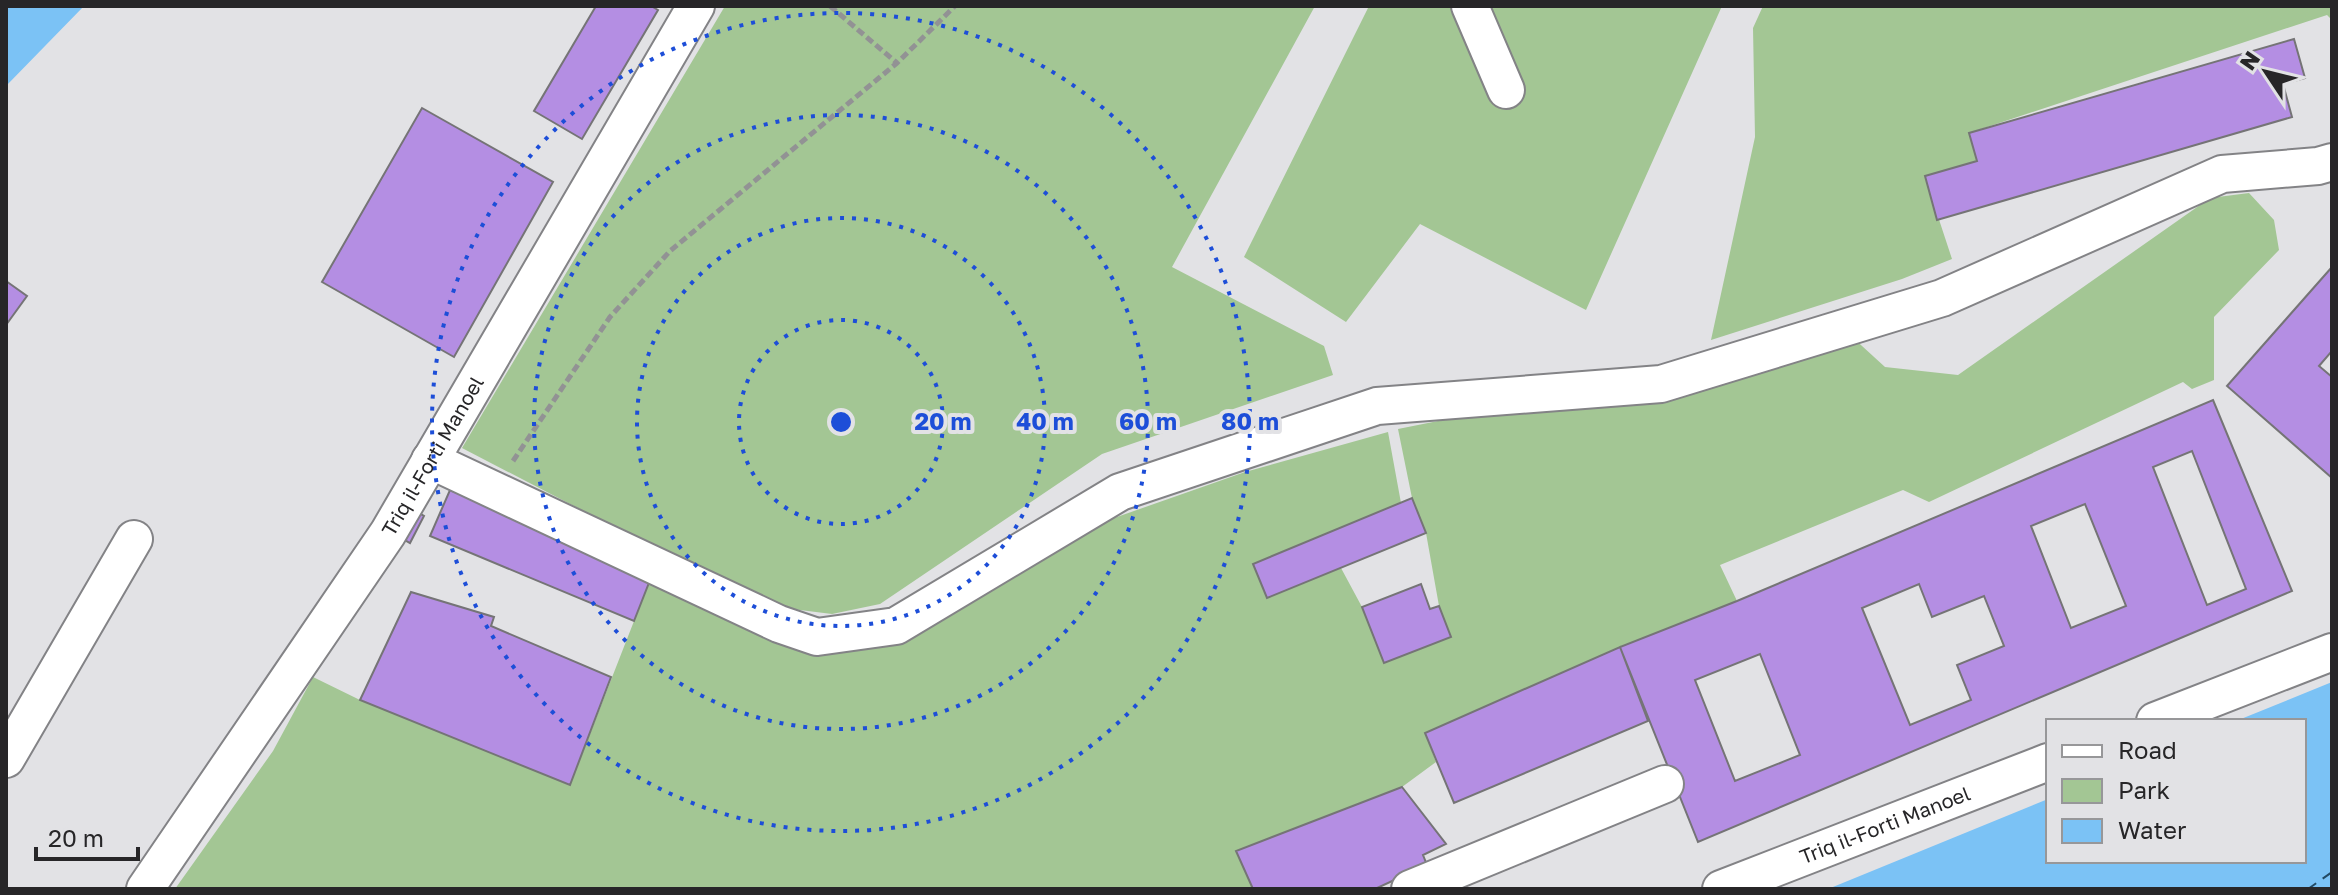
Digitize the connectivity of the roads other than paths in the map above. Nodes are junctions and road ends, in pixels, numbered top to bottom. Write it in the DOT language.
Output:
graph roads {
  1 [pos="696,6"];
  2 [pos="1470,6"];
  3 [pos="1506,90"];
  4 [pos="2332,162"];
  5 [pos="430,460"];
  6 [pos="134,539"];
  7 [pos="2332,652"];
  8 [pos="2160,719"];
  9 [pos="6,759"];
  10 [pos="2046,763"];
  11 [pos="1665,784"];
  12 [pos="145,889"];
  13 [pos="1410,889"];
  14 [pos="1721,889"];
  1 -- 5 [label="street, Triq il-Forti Manoel"];
  2 -- 3 [label="street"];
  4 -- 5 [label="street"];
  5 -- 12 [label="street, Triq il-Forti Manoel"];
  6 -- 9 [label="street"];
  7 -- 8 [label="street"];
  10 -- 14 [label="street, Triq il-Forti Manoel"];
  11 -- 13 [label="street"];
}
